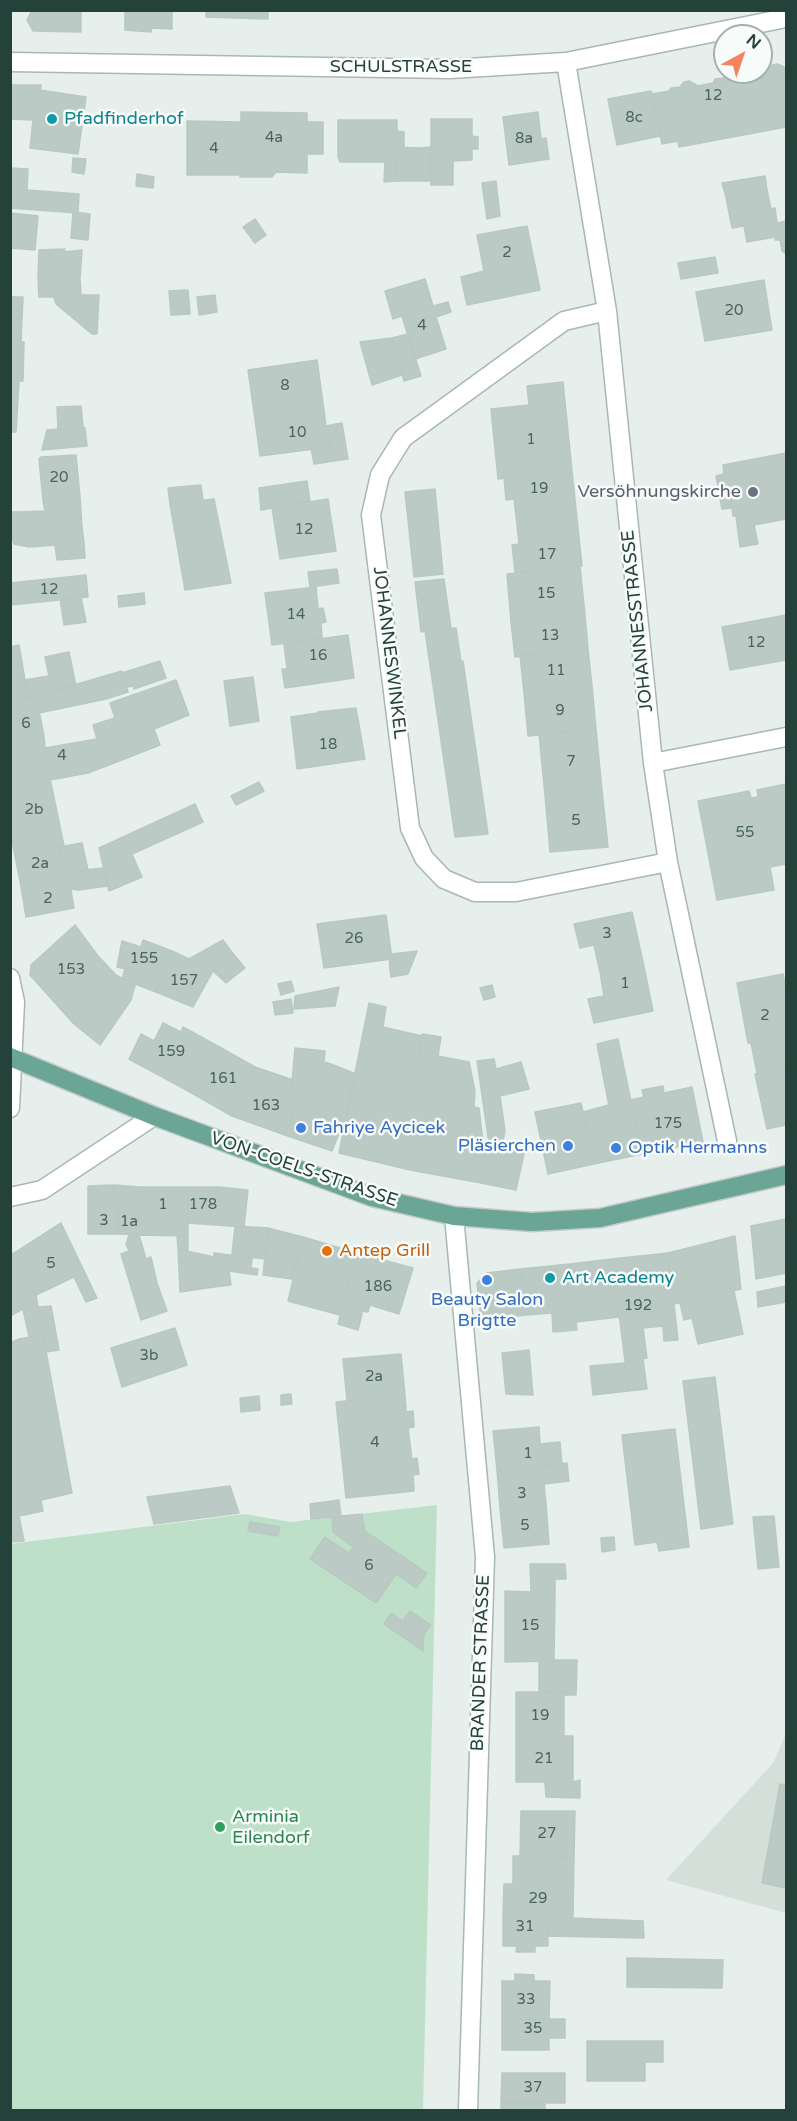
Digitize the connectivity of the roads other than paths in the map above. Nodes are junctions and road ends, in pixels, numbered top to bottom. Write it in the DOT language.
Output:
graph roads {
  1 [pos="786,18"];
  2 [pos="10,62"];
  3 [pos="566,63"];
  4 [pos="607,311"];
  5 [pos="786,737"];
  6 [pos="653,763"];
  7 [pos="668,862"];
  8 [pos="10,978"];
  9 [pos="12,1058"];
  10 [pos="10,1108"];
  11 [pos="154,1116"];
  12 [pos="727,1141"];
  13 [pos="786,1175"];
  14 [pos="10,1197"];
  15 [pos="454,1216"];
  16 [pos="468,2110"];
  1 -- 3 [label="street, SCHULSTRASSE"];
  2 -- 3 [label="street, SCHULSTRASSE"];
  3 -- 4 [label="street, JOHANNESSTRASSE"];
  4 -- 6 [label="street, JOHANNESSTRASSE"];
  4 -- 7 [label="street, JOHANNESWINKEL"];
  5 -- 6 [label="street"];
  6 -- 7 [label="street, JOHANNESSTRASSE"];
  7 -- 12 [label="street, JOHANNESSTRASSE"];
  8 -- 9 [label="street"];
  9 -- 10 [label="street"];
  9 -- 11 [label="main road, VON-COELS-STRASSE"];
  11 -- 14 [label="street"];
  11 -- 15 [label="main road, VON-COELS-STRASSE"];
  13 -- 15 [label="main road, VON-COELS-STRASSE"];
  15 -- 16 [label="street, BRANDER STRASSE"];
}
